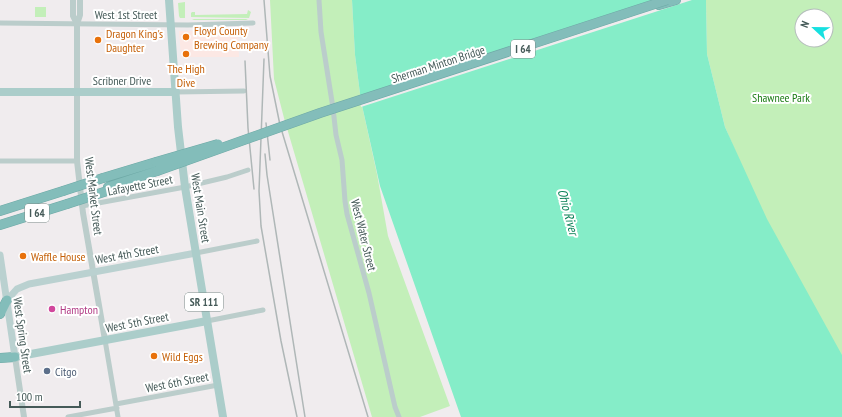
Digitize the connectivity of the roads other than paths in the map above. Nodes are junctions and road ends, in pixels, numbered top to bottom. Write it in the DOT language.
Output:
graph roads {
  1 [pos="73,0"];
  2 [pos="80,0"];
  3 [pos="169,0"];
  4 [pos="319,0"];
  5 [pos="666,0"];
  6 [pos="675,0"];
  7 [pos="0,23"];
  8 [pos="76,24"];
  9 [pos="171,24"];
  10 [pos="253,24"];
  11 [pos="244,91"];
  12 [pos="0,92"];
  13 [pos="77,92"];
  14 [pos="176,92"];
  15 [pos="0,161"];
  16 [pos="78,161"];
  17 [pos="157,169"];
  18 [pos="248,170"];
  19 [pos="185,187"];
  20 [pos="82,206"];
  21 [pos="3,210"];
  22 [pos="3,222"];
  23 [pos="257,241"];
  24 [pos="196,253"];
  25 [pos="0,256"];
  26 [pos="94,272"];
  27 [pos="7,300"];
  28 [pos="263,310"];
  29 [pos="0,314"];
  30 [pos="207,321"];
  31 [pos="105,340"];
  32 [pos="15,357"];
  33 [pos="0,358"];
  34 [pos="218,385"];
  35 [pos="116,406"];
  36 [pos="24,417"];
  37 [pos="68,417"];
  38 [pos="118,417"];
  39 [pos="223,417"];
  40 [pos="399,417"];
  1 -- 8 [label="street"];
  2 -- 8 [label="street, West Market Street"];
  3 -- 9 [label="main road, West Main Street / SR 111"];
  4 -- 40 [label="street, West Water Street"];
  5 -- 17 [label="highway, bridge"];
  6 -- 17 [label="highway, Sherman Minton Bridge / I 64, bridge"];
  6 -- 17 [label="highway, Sherman Minton Bridge / I 64, bridge"];
  7 -- 8 [label="street, West 1st Street"];
  8 -- 9 [label="street, West 1st Street"];
  8 -- 13 [label="street, West Market Street"];
  9 -- 10 [label="street, West 1st Street"];
  9 -- 14 [label="main road, West Main Street / SR 111"];
  11 -- 14 [label="street, Scribner Drive"];
  12 -- 13 [label="main road, Scribner Drive"];
  13 -- 14 [label="main road, Scribner Drive"];
  13 -- 16 [label="street, West Market Street"];
  14 -- 19 [label="main road, West Main Street / SR 111"];
  15 -- 16 [label="street"];
  16 -- 20 [label="street, West Market Street"];
  17 -- 21 [label="highway, I 64, bridge"];
  17 -- 22 [label="highway, I 64, bridge"];
  18 -- 19 [label="street, Lafayette Street"];
  19 -- 20 [label="street, Lafayette Street"];
  19 -- 24 [label="main road, West Main Street / SR 111"];
  20 -- 26 [label="street, West Market Street"];
  23 -- 24 [label="street, West 4th Street"];
  24 -- 26 [label="main road, West 4th Street"];
  24 -- 30 [label="main road, West Main Street / SR 111"];
  25 -- 27 [label="main road, West Spring Street"];
  26 -- 27 [label="main road, West 4th Street"];
  26 -- 31 [label="street, West Market Street"];
  27 -- 29 [label="highway"];
  27 -- 32 [label="main road, West Spring Street"];
  28 -- 30 [label="street, West 5th Street"];
  30 -- 31 [label="main road, West 5th Street"];
  30 -- 34 [label="main road, West Main Street / SR 111"];
  31 -- 32 [label="main road, West 5th Street"];
  31 -- 35 [label="street, West Market Street"];
  32 -- 33 [label="highway"];
  32 -- 36 [label="street, West Spring Street"];
  34 -- 35 [label="street, West 6th Street"];
  34 -- 39 [label="main road, West Main Street / SR 111"];
  35 -- 37 [label="street, West 6th Street"];
  35 -- 38 [label="street, West Market Street"];
}
